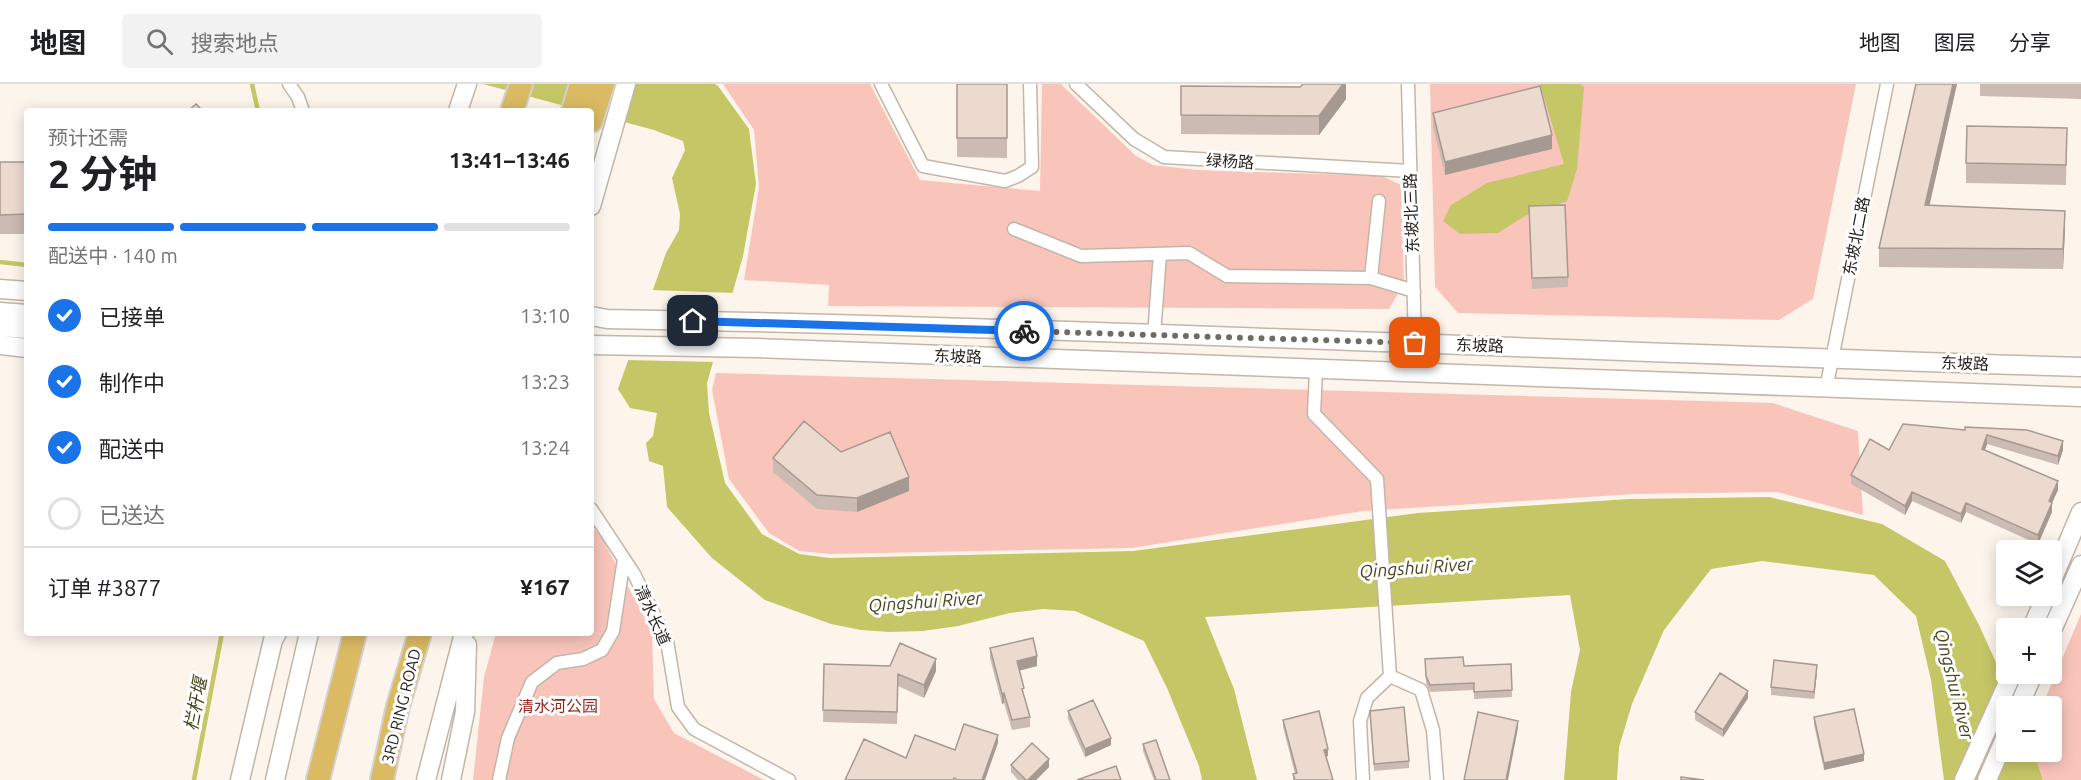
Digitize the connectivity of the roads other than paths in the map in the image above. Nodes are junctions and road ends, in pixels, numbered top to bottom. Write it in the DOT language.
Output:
graph roads {
  1 [pos="289,84"];
  2 [pos="581,84"];
  3 [pos="603,84"];
  4 [pos="626,84"];
  5 [pos="881,84"];
  6 [pos="1030,84"];
  7 [pos="1076,84"];
  8 [pos="1408,84"];
  9 [pos="1887,84"];
  10 [pos="466,87"];
  11 [pos="302,108"];
  12 [pos="459,108"];
  13 [pos="574,108"];
  14 [pos="594,112"];
  15 [pos="1410,171"];
  16 [pos="594,196"];
  17 [pos="1379,201"];
  18 [pos="1014,229"];
  19 [pos="1160,254"];
  20 [pos="1371,278"];
  21 [pos="0,289"];
  22 [pos="24,291"];
  23 [pos="1414,291"];
  24 [pos="0,312"];
  25 [pos="24,314"];
  26 [pos="599,317"];
  27 [pos="0,327"];
  28 [pos="24,329"];
  29 [pos="1154,335"];
  30 [pos="1415,343"];
  31 [pos="0,345"];
  32 [pos="594,345"];
  33 [pos="613,345"];
  34 [pos="24,348"];
  35 [pos="1832,359"];
  36 [pos="2081,367"];
  37 [pos="1317,370"];
  38 [pos="1826,389"];
  39 [pos="2081,397"];
  40 [pos="2081,512"];
  41 [pos="594,514"];
  42 [pos="2062,557"];
  43 [pos="624,559"];
  44 [pos="2081,565"];
  45 [pos="2057,618"];
  46 [pos="275,636"];
  47 [pos="308,636"];
  48 [pos="354,636"];
  49 [pos="419,636"];
  50 [pos="465,636"];
  51 [pos="466,636"];
  52 [pos="1390,676"];
  53 [pos="2007,684"];
  54 [pos="1996,759"];
  55 [pos="240,780"];
  56 [pos="275,780"];
  57 [pos="318,780"];
  58 [pos="382,780"];
  59 [pos="426,780"];
  60 [pos="451,780"];
  61 [pos="499,780"];
  62 [pos="789,780"];
  63 [pos="1363,780"];
  64 [pos="1437,780"];
  65 [pos="1964,780"];
  66 [pos="1987,780"];
  1 -- 11 [label="street"];
  2 -- 13 [label="highway"];
  3 -- 14 [label="highway"];
  4 -- 16 [label="main road"];
  5 -- 6 [label="street"];
  7 -- 15 [label="street, 绿杨路"];
  8 -- 15 [label="street, 东坡北三路"];
  9 -- 35 [label="street, 东坡北二路"];
  10 -- 12 [label="main road"];
  15 -- 23 [label="street, 东坡北三路"];
  17 -- 20 [label="street"];
  18 -- 19 [label="street"];
  19 -- 20 [label="street"];
  19 -- 29 [label="street"];
  20 -- 23 [label="street"];
  21 -- 22 [label="main road"];
  23 -- 30 [label="street, 东坡北三路"];
  24 -- 25 [label="main road"];
  26 -- 29 [label="main road, 东坡路"];
  26 -- 33 [label="main road"];
  27 -- 28 [label="main road"];
  29 -- 30 [label="main road, 东坡路"];
  30 -- 35 [label="main road, 东坡路"];
  31 -- 34 [label="main road"];
  32 -- 33 [label="main road, 东坡路"];
  33 -- 37 [label="main road, 东坡路"];
  35 -- 36 [label="main road, 东坡路"];
  35 -- 38 [label="street, 东坡北二路"];
  37 -- 38 [label="main road, 东坡路"];
  37 -- 52 [label="street"];
  38 -- 39 [label="main road, 东坡路"];
  40 -- 42 [label="main road"];
  41 -- 43 [label="street, 清水长道"];
  43 -- 61 [label="street"];
  43 -- 62 [label="street, 清水长道"];
  44 -- 45 [label="main road"];
  46 -- 55 [label="main road"];
  47 -- 56 [label="main road"];
  48 -- 57 [label="highway"];
  49 -- 58 [label="highway, 3RD RING ROAD"];
  50 -- 59 [label="main road"];
  51 -- 60 [label="main road"];
  52 -- 63 [label="street"];
  52 -- 64 [label="street"];
  53 -- 65 [label="main road"];
  54 -- 66 [label="main road"];
}
